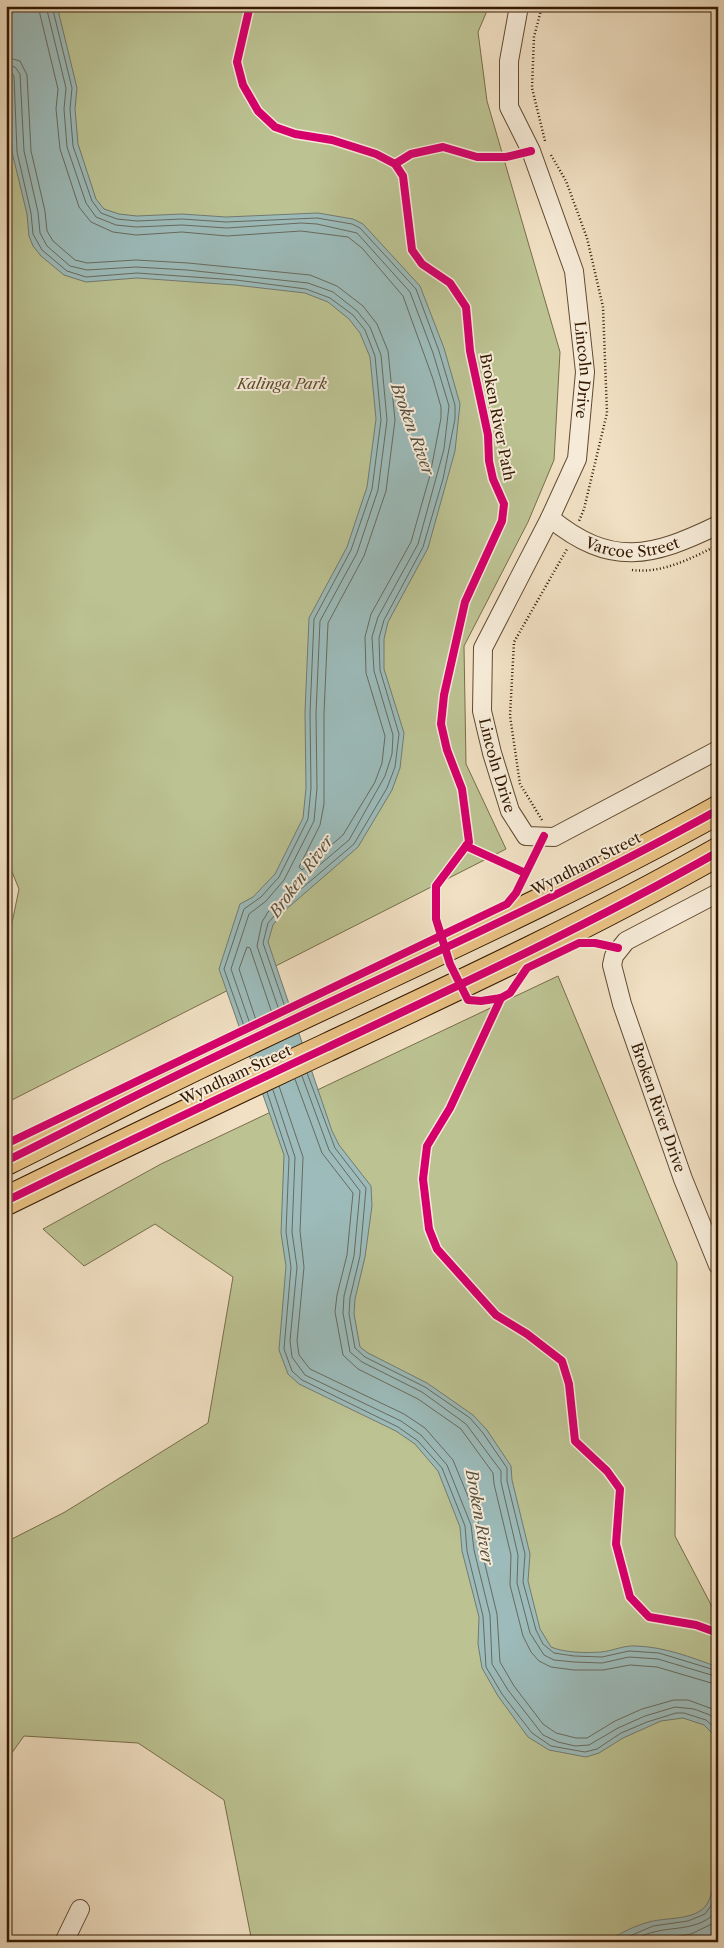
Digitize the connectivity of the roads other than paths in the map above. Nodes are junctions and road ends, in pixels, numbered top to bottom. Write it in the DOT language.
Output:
graph roads {
  1 [pos="519,6"];
  2 [pos="550,518"];
  3 [pos="718,526"];
  4 [pos="718,750"];
  5 [pos="718,810"];
  6 [pos="718,852"];
  7 [pos="718,892"];
  8 [pos="6,1161"];
  9 [pos="6,1201"];
  10 [pos="718,1265"];
  11 [pos="80,1909"];
  12 [pos="64,1942"];
  1 -- 2 [label="street, Lincoln Drive"];
  2 -- 3 [label="street, Varcoe Street"];
  2 -- 4 [label="street, Lincoln Drive"];
  5 -- 8 [label="highway, Wyndham Street"];
  6 -- 9 [label="highway, Wyndham Street"];
  7 -- 10 [label="street, Broken River Drive"];
  11 -- 12 [label="street"];
}
